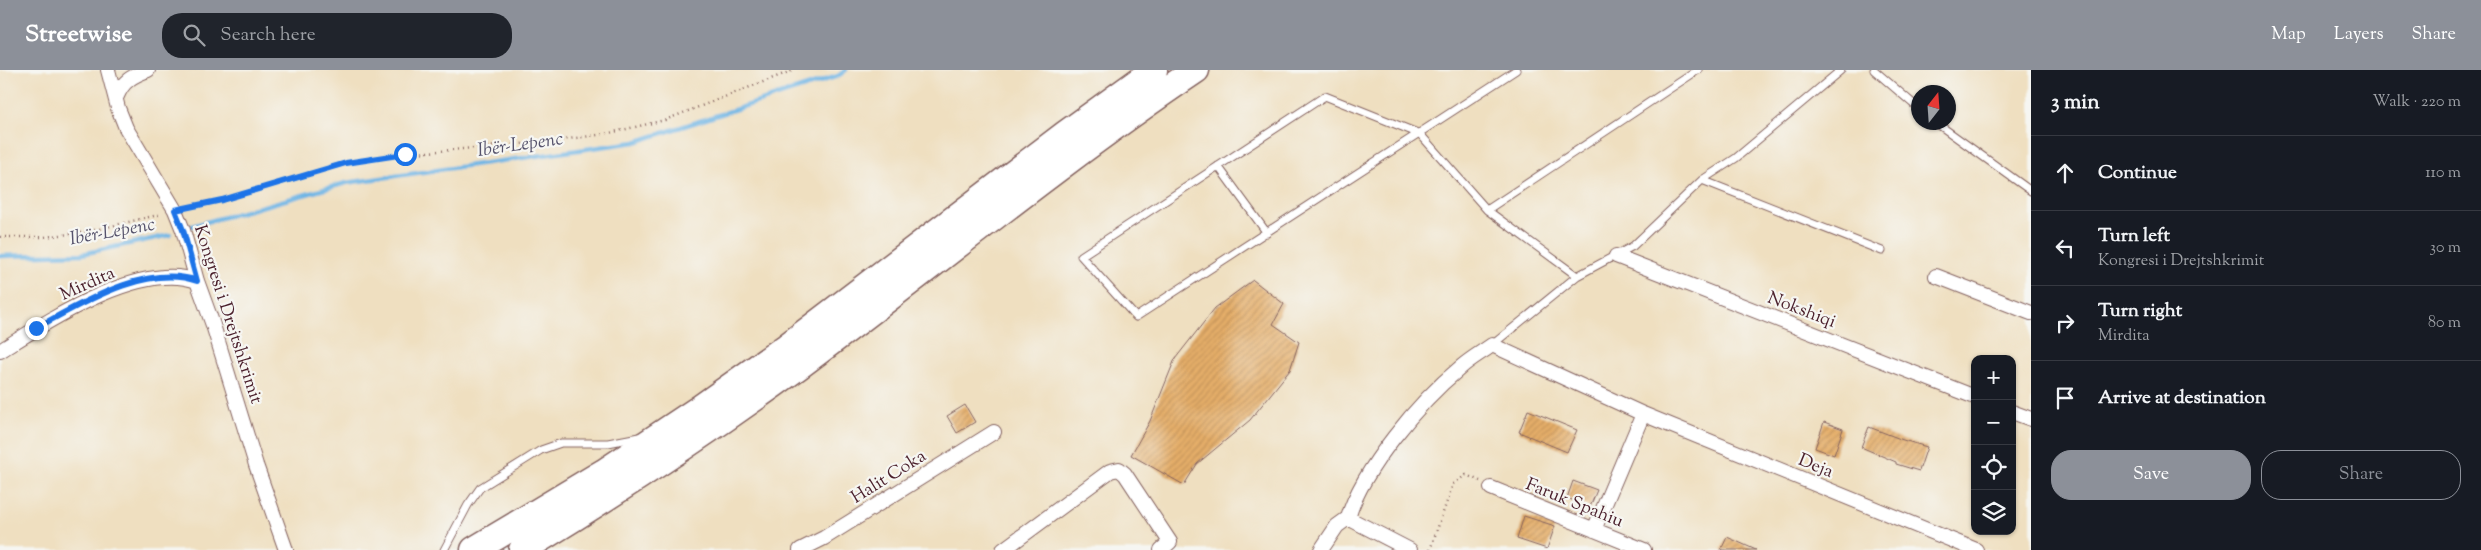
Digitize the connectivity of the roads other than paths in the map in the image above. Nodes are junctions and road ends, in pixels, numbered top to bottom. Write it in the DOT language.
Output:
graph roads {
  1 [pos="108,70"];
  2 [pos="148,70"];
  3 [pos="1154,70"];
  4 [pos="1196,70"];
  5 [pos="1516,70"];
  6 [pos="1698,70"];
  7 [pos="1841,70"];
  8 [pos="1874,70"];
  9 [pos="117,96"];
  10 [pos="1911,102"];
  11 [pos="1947,130"];
  12 [pos="1420,134"];
  13 [pos="1218,166"];
  14 [pos="1702,180"];
  15 [pos="2031,191"];
  16 [pos="1487,210"];
  17 [pos="1267,233"];
  18 [pos="1882,251"];
  19 [pos="1616,256"];
  20 [pos="1577,276"];
  21 [pos="1936,276"];
  22 [pos="197,281"];
  23 [pos="2031,313"];
  24 [pos="1492,345"];
  25 [pos="0,351"];
  26 [pos="1971,395"];
  27 [pos="2016,413"];
  28 [pos="1642,414"];
  29 [pos="2031,419"];
  30 [pos="994,432"];
  31 [pos="664,433"];
  32 [pos="1491,488"];
  33 [pos="1348,518"];
  34 [pos="1594,530"];
  35 [pos="286,550"];
  36 [pos="444,550"];
  37 [pos="474,550"];
  38 [pos="522,550"];
  39 [pos="800,550"];
  40 [pos="1003,550"];
  41 [pos="1161,550"];
  42 [pos="1321,550"];
  43 [pos="1410,550"];
  44 [pos="1644,550"];
  45 [pos="1976,550"];
  1 -- 9 [label="street, Kongresi i Drejtshkrimit"];
  2 -- 9 [label="street"];
  3 -- 31 [label="highway"];
  4 -- 38 [label="highway"];
  5 -- 12 [label="lane"];
  6 -- 16 [label="lane"];
  7 -- 14 [label="lane"];
  8 -- 10 [label="lane"];
  9 -- 22 [label="street, Kongresi i Drejtshkrimit"];
  11 -- 15 [label="lane"];
  12 -- 13 [label="lane"];
  12 -- 16 [label="lane"];
  12 -- 17 [label="lane"];
  13 -- 17 [label="lane"];
  13 -- 17 [label="lane"];
  14 -- 18 [label="lane"];
  14 -- 19 [label="lane"];
  16 -- 20 [label="lane"];
  19 -- 20 [label="lane"];
  19 -- 26 [label="street, Nokshiqi"];
  20 -- 24 [label="lane"];
  21 -- 23 [label="street"];
  22 -- 25 [label="street, Mirdita"];
  22 -- 35 [label="street, Kongresi i Drejtshkrimit"];
  24 -- 28 [label="street, Deja"];
  24 -- 33 [label="street"];
  27 -- 29 [label="street"];
  28 -- 34 [label="street"];
  28 -- 45 [label="street, Deja"];
  30 -- 39 [label="street, Halit Coka"];
  31 -- 36 [label="lane"];
  31 -- 37 [label="highway"];
  32 -- 34 [label="street, Faruk Spahiu"];
  33 -- 42 [label="street"];
  33 -- 43 [label="street"];
  34 -- 44 [label="street, Faruk Spahiu"];
  40 -- 41 [label="street"];
}
